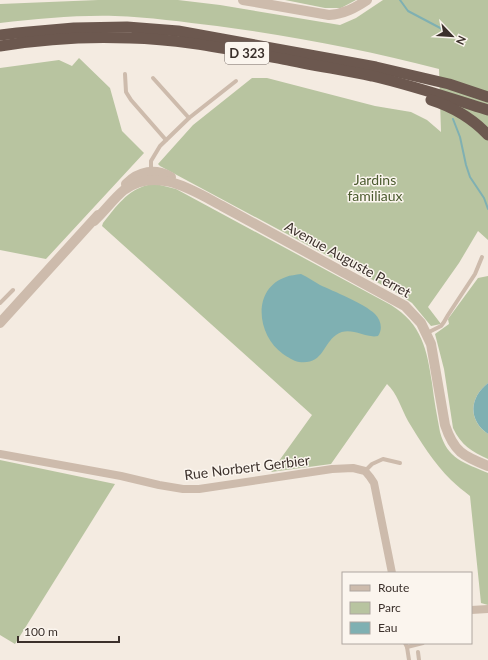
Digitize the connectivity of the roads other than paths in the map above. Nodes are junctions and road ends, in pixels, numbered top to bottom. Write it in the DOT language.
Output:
graph roads {
  1 [pos="243,0"];
  2 [pos="367,0"];
  3 [pos="0,35"];
  4 [pos="0,46"];
  5 [pos="125,74"];
  6 [pos="153,78"];
  7 [pos="236,80"];
  8 [pos="394,82"];
  9 [pos="485,95"];
  10 [pos="488,110"];
  11 [pos="189,118"];
  12 [pos="488,135"];
  13 [pos="166,140"];
  14 [pos="150,176"];
  15 [pos="482,257"];
  16 [pos="13,290"];
  17 [pos="0,303"];
  18 [pos="0,323"];
  19 [pos="427,333"];
  20 [pos="0,454"];
  21 [pos="400,463"];
  22 [pos="488,466"];
  23 [pos="365,471"];
  24 [pos="392,572"];
  25 [pos="488,609"];
  26 [pos="472,610"];
  27 [pos="406,645"];
  28 [pos="418,652"];
  29 [pos="409,660"];
  30 [pos="420,660"];
  1 -- 2 [label="street"];
  3 -- 9 [label="highway, D 323"];
  4 -- 8 [label="highway, D 323"];
  5 -- 13 [label="lane"];
  6 -- 11 [label="lane"];
  7 -- 11 [label="lane"];
  8 -- 10 [label="highway, D 323"];
  8 -- 12 [label="highway"];
  11 -- 13 [label="lane"];
  13 -- 14 [label="lane"];
  14 -- 18 [label="street"];
  14 -- 19 [label="street, Avenue Auguste Perret"];
  15 -- 19 [label="lane"];
  16 -- 17 [label="lane"];
  19 -- 22 [label="street, Avenue Auguste Perret"];
  20 -- 23 [label="street, Rue Norbert Gerbier"];
  21 -- 23 [label="lane"];
  23 -- 24 [label="street"];
  25 -- 26 [label="street"];
  27 -- 29 [label="lane"];
  28 -- 30 [label="lane"];
}
